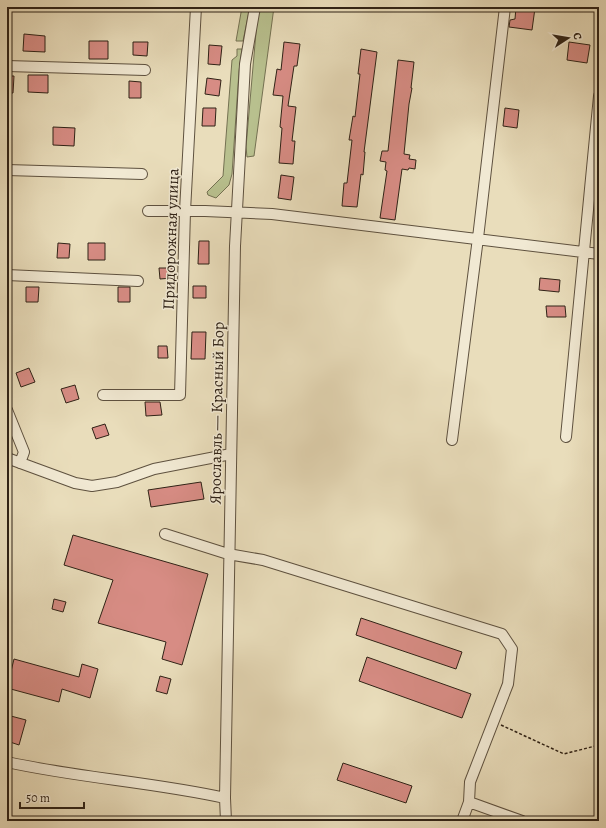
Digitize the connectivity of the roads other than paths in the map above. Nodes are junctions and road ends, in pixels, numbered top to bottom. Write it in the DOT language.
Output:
graph roads {
  1 [pos="196,7"];
  2 [pos="255,7"];
  3 [pos="505,7"];
  4 [pos="7,66"];
  5 [pos="145,70"];
  6 [pos="599,96"];
  7 [pos="7,170"];
  8 [pos="142,174"];
  9 [pos="148,211"];
  10 [pos="185,211"];
  11 [pos="236,212"];
  12 [pos="478,238"];
  13 [pos="585,251"];
  14 [pos="599,254"];
  15 [pos="7,275"];
  16 [pos="138,281"];
  17 [pos="103,395"];
  18 [pos="7,410"];
  19 [pos="566,437"];
  20 [pos="452,440"];
  21 [pos="231,454"];
  22 [pos="7,458"];
  23 [pos="20,463"];
  24 [pos="165,534"];
  25 [pos="228,554"];
  26 [pos="7,762"];
  27 [pos="225,798"];
  28 [pos="469,802"];
  29 [pos="226,821"];
  30 [pos="462,821"];
  31 [pos="522,821"];
  1 -- 10 [label="street, Придорожная улица"];
  2 -- 11 [label="street, Ярославль — Красный Бор"];
  3 -- 12 [label="street"];
  4 -- 5 [label="street"];
  6 -- 13 [label="street"];
  7 -- 8 [label="street"];
  9 -- 10 [label="street"];
  10 -- 11 [label="street"];
  10 -- 17 [label="street, Придорожная улица"];
  11 -- 12 [label="street"];
  11 -- 21 [label="street, Ярославль — Красный Бор"];
  12 -- 13 [label="street"];
  12 -- 20 [label="street"];
  13 -- 14 [label="street"];
  13 -- 19 [label="street"];
  15 -- 16 [label="street"];
  18 -- 23 [label="street"];
  21 -- 23 [label="street"];
  21 -- 25 [label="street, Ярославль — Красный Бор"];
  22 -- 23 [label="street"];
  24 -- 25 [label="street"];
  25 -- 27 [label="street, Ярославль — Красный Бор"];
  25 -- 28 [label="street"];
  26 -- 27 [label="street"];
  27 -- 29 [label="street, Ярославль — Красный Бор"];
  28 -- 30 [label="street"];
  28 -- 31 [label="street"];
}
